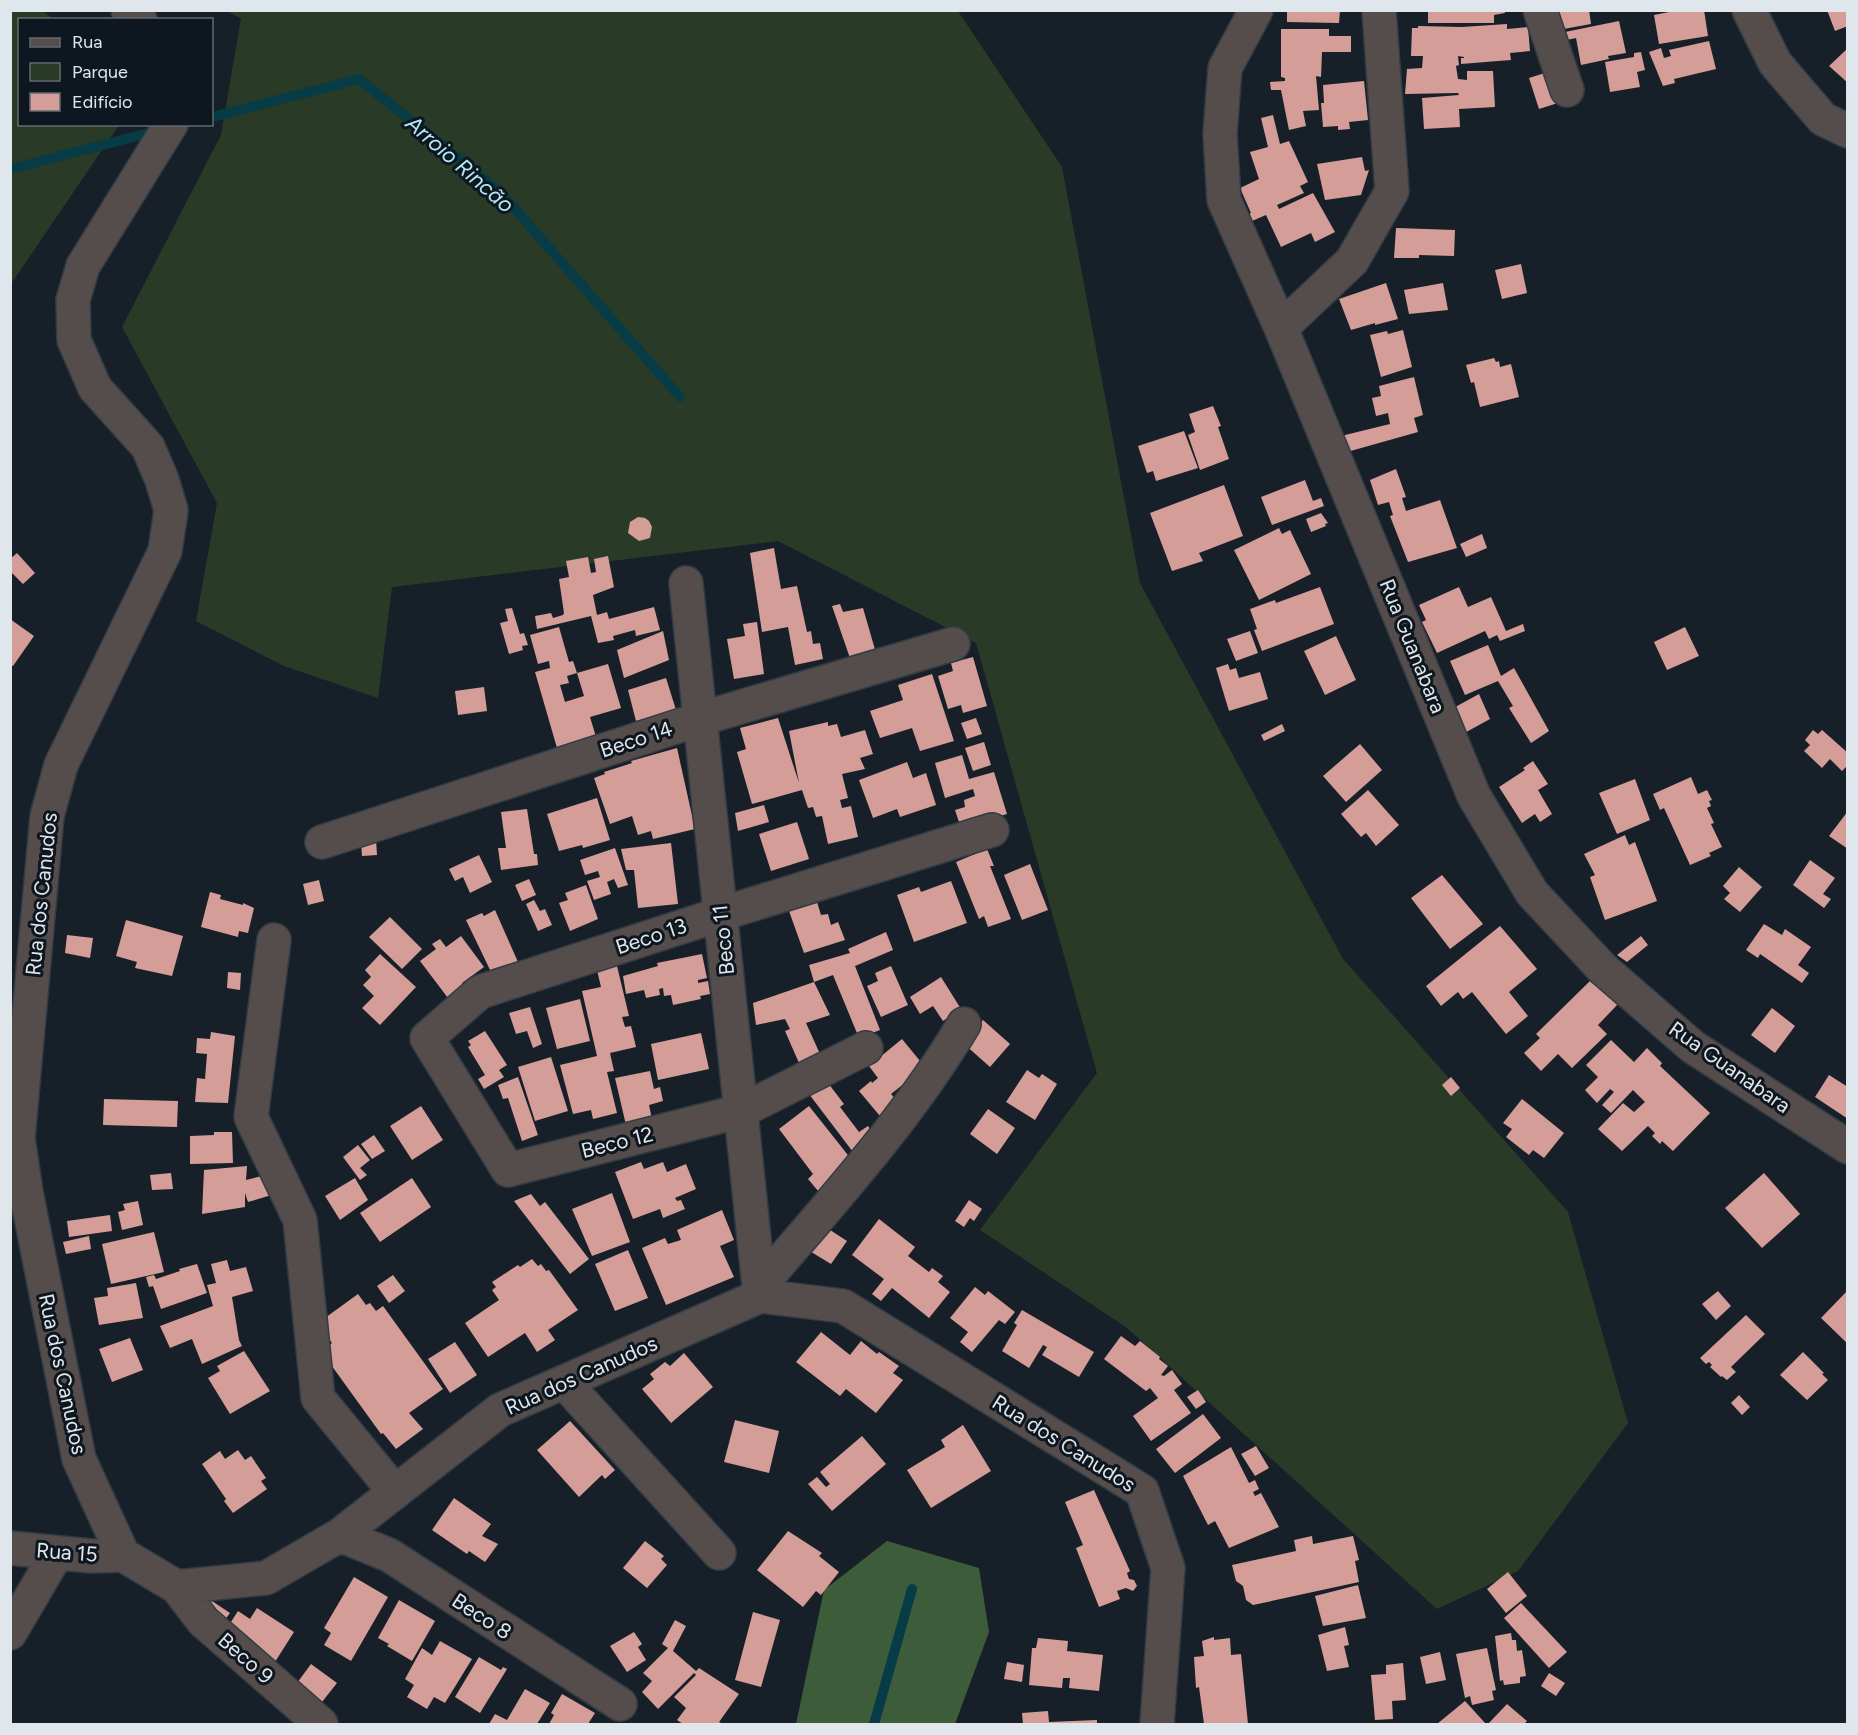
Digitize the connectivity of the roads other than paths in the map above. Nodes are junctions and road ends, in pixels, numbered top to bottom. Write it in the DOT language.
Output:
graph roads {
  1 [pos="1256,10"];
  2 [pos="1379,10"];
  3 [pos="1540,10"];
  4 [pos="1749,10"];
  5 [pos="1567,90"];
  6 [pos="170,126"];
  7 [pos="1848,131"];
  8 [pos="1281,327"];
  9 [pos="686,583"];
  10 [pos="953,644"];
  11 [pos="700,719"];
  12 [pos="992,830"];
  13 [pos="322,842"];
  14 [pos="721,914"];
  15 [pos="274,940"];
  16 [pos="964,1024"];
  17 [pos="427,1038"];
  18 [pos="866,1048"];
  19 [pos="741,1110"];
  20 [pos="1848,1147"];
  21 [pos="760,1292"];
  22 [pos="564,1382"];
  23 [pos="395,1492"];
  24 [pos="340,1535"];
  25 [pos="10,1548"];
  26 [pos="719,1552"];
  27 [pos="57,1553"];
  28 [pos="123,1554"];
  29 [pos="177,1587"];
  30 [pos="10,1633"];
  31 [pos="620,1704"];
  32 [pos="321,1725"];
  33 [pos="1157,1725"];
  1 -- 8 [label="street, Rua Guanabara"];
  2 -- 8 [label="street"];
  3 -- 5 [label="street"];
  4 -- 7 [label="street"];
  6 -- 28 [label="street, Rua dos Canudos"];
  8 -- 20 [label="street, Rua Guanabara"];
  9 -- 11 [label="street, Beco 11"];
  10 -- 11 [label="street, Beco 14"];
  11 -- 13 [label="street, Beco 14"];
  11 -- 14 [label="street, Beco 11"];
  12 -- 14 [label="street, Beco 13"];
  14 -- 17 [label="street, Beco 13"];
  14 -- 19 [label="street, Beco 11"];
  15 -- 23 [label="street"];
  16 -- 21 [label="street"];
  17 -- 19 [label="street, Beco 12"];
  18 -- 19 [label="street, Beco 12"];
  19 -- 21 [label="street, Beco 11"];
  21 -- 22 [label="street, Rua dos Canudos"];
  21 -- 33 [label="street, Rua dos Canudos"];
  22 -- 23 [label="street, Rua dos Canudos"];
  22 -- 26 [label="street"];
  23 -- 24 [label="street, Rua dos Canudos"];
  24 -- 29 [label="street, Rua dos Canudos"];
  24 -- 31 [label="street, Beco 8"];
  25 -- 27 [label="street, Rua 15"];
  27 -- 28 [label="street, Rua 15"];
  27 -- 30 [label="street"];
  28 -- 29 [label="street"];
  29 -- 32 [label="street, Beco 9"];
}
